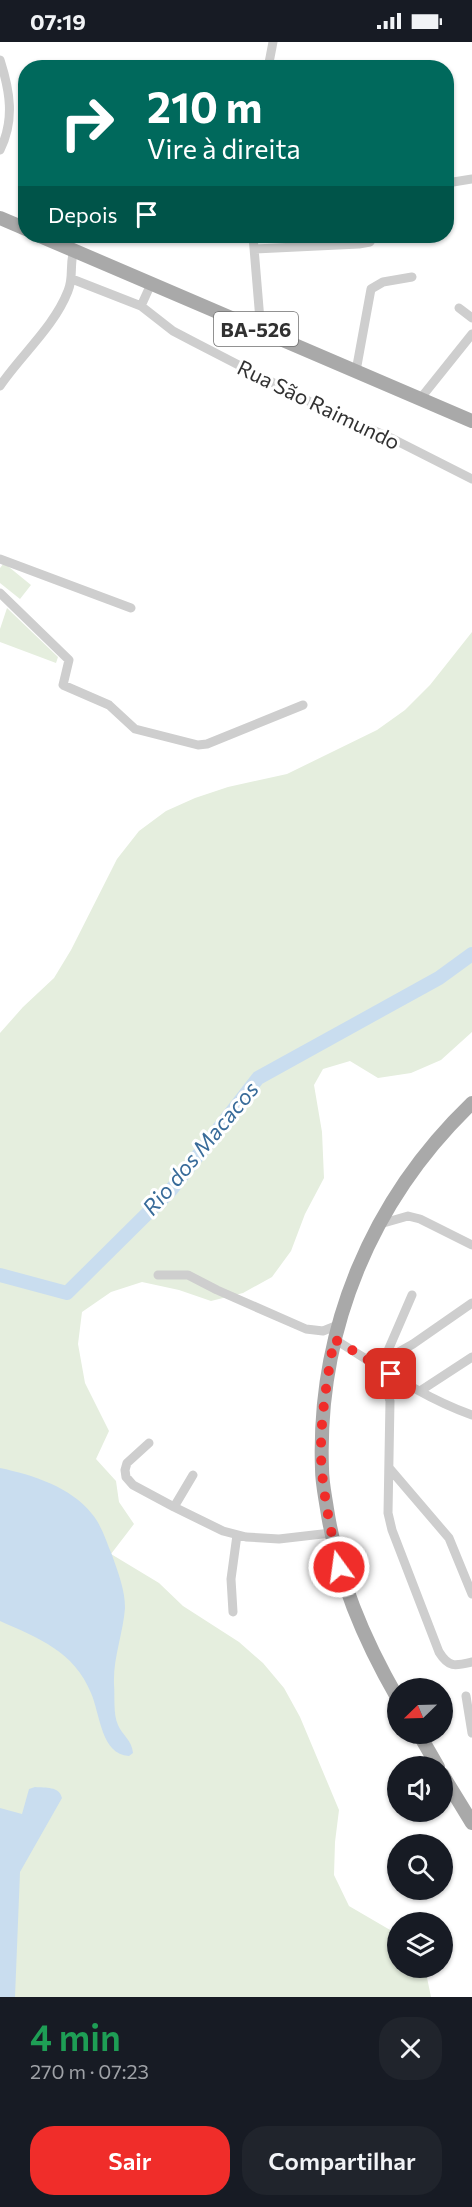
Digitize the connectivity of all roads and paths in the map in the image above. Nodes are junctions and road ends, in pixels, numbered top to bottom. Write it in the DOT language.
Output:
graph roads {
  1 [pos="273,42"];
  2 [pos="0,60"];
  3 [pos="270,60"];
  4 [pos="0,150"];
  5 [pos="472,179"];
  6 [pos="454,182"];
  7 [pos="1,222"];
  8 [pos="18,227"];
  9 [pos="57,243"];
  10 [pos="254,243"];
  11 [pos="368,243"];
  12 [pos="255,249"];
  13 [pos="74,250"];
  14 [pos="412,277"];
  15 [pos="72,279"];
  16 [pos="151,284"];
  17 [pos="141,306"];
  18 [pos="459,308"];
  19 [pos="472,318"];
  20 [pos="261,332"];
  21 [pos="472,334"];
  22 [pos="357,371"];
  23 [pos="0,386"];
  24 [pos="420,399"];
  25 [pos="472,421"];
  26 [pos="472,479"];
  27 [pos="0,559"];
  28 [pos="0,592"];
  29 [pos="131,608"];
  30 [pos="303,705"];
  31 [pos="472,1103"];
  32 [pos="380,1224"];
  33 [pos="472,1245"];
  34 [pos="158,1275"];
  35 [pos="412,1295"];
  36 [pos="472,1303"];
  37 [pos="336,1332"];
  38 [pos="472,1357"];
  39 [pos="379,1363"];
  40 [pos="420,1391"];
  41 [pos="472,1415"];
  42 [pos="149,1443"];
  43 [pos="390,1469"];
  44 [pos="193,1475"];
  45 [pos="174,1507"];
  46 [pos="331,1533"];
  47 [pos="237,1535"];
  48 [pos="472,1594"];
  49 [pos="233,1612"];
  50 [pos="472,1662"];
  51 [pos="387,1680"];
  52 [pos="466,1696"];
  53 [pos="472,1732"];
  54 [pos="453,1792"];
  55 [pos="472,1823"];
  1 -- 3 [label="street"];
  2 -- 4 [label="street"];
  5 -- 6 [label="street"];
  7 -- 8 [label="main road"];
  9 -- 13 [label="main road, BA-526"];
  10 -- 12 [label="street"];
  11 -- 12 [label="street"];
  12 -- 20 [label="street"];
  13 -- 15 [label="street"];
  13 -- 16 [label="main road, BA-526"];
  14 -- 22 [label="street"];
  15 -- 17 [label="street, Rua São Raimundo"];
  15 -- 23 [label="street"];
  16 -- 17 [label="street"];
  16 -- 20 [label="main road, BA-526"];
  17 -- 26 [label="street, Rua São Raimundo"];
  18 -- 19 [label="street"];
  20 -- 22 [label="main road, BA-526"];
  21 -- 24 [label="street"];
  22 -- 24 [label="main road, BA-526"];
  24 -- 25 [label="main road, BA-526"];
  27 -- 29 [label="street"];
  28 -- 30 [label="street"];
  31 -- 32 [label="main road"];
  32 -- 33 [label="street"];
  32 -- 37 [label="main road"];
  34 -- 37 [label="street"];
  35 -- 39 [label="street"];
  36 -- 39 [label="street"];
  37 -- 39 [label="street"];
  37 -- 46 [label="main road"];
  38 -- 40 [label="street"];
  39 -- 40 [label="street"];
  39 -- 43 [label="street"];
  40 -- 41 [label="street"];
  42 -- 45 [label="street"];
  43 -- 48 [label="street"];
  43 -- 50 [label="street"];
  44 -- 45 [label="street"];
  45 -- 47 [label="street"];
  46 -- 47 [label="street"];
  46 -- 51 [label="main road"];
  47 -- 49 [label="street"];
  52 -- 53 [label="street"];
  54 -- 55 [label="main road"];
}
